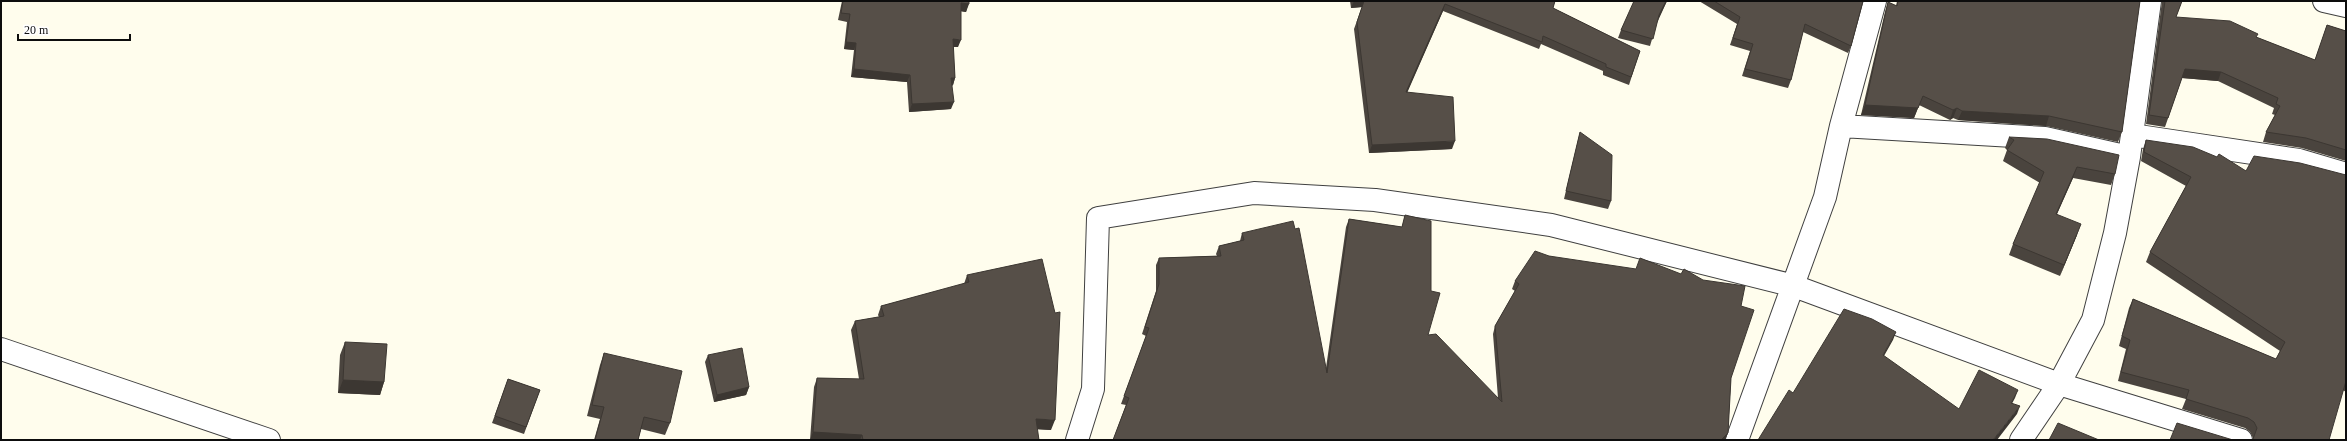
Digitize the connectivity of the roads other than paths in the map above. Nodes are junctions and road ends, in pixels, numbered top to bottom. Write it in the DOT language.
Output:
graph roads {
  1 [pos="1875,1"];
  2 [pos="2150,1"];
  3 [pos="2324,1"];
  4 [pos="2346,6"];
  5 [pos="1841,126"];
  6 [pos="2132,135"];
  7 [pos="2129,157"];
  8 [pos="2346,174"];
  9 [pos="1794,286"];
  10 [pos="1,349"];
  11 [pos="2059,384"];
  12 [pos="269,440"];
  13 [pos="1077,440"];
  14 [pos="1736,440"];
  15 [pos="2021,440"];
  16 [pos="2241,440"];
  1 -- 5 [label="street"];
  2 -- 6 [label="street"];
  3 -- 4 [label="street"];
  5 -- 7 [label="street"];
  5 -- 9 [label="street"];
  6 -- 7 [label="street"];
  6 -- 8 [label="street"];
  7 -- 11 [label="street"];
  9 -- 11 [label="street"];
  9 -- 13 [label="street"];
  9 -- 14 [label="street"];
  10 -- 12 [label="street"];
  11 -- 15 [label="street"];
  11 -- 16 [label="street"];
}
